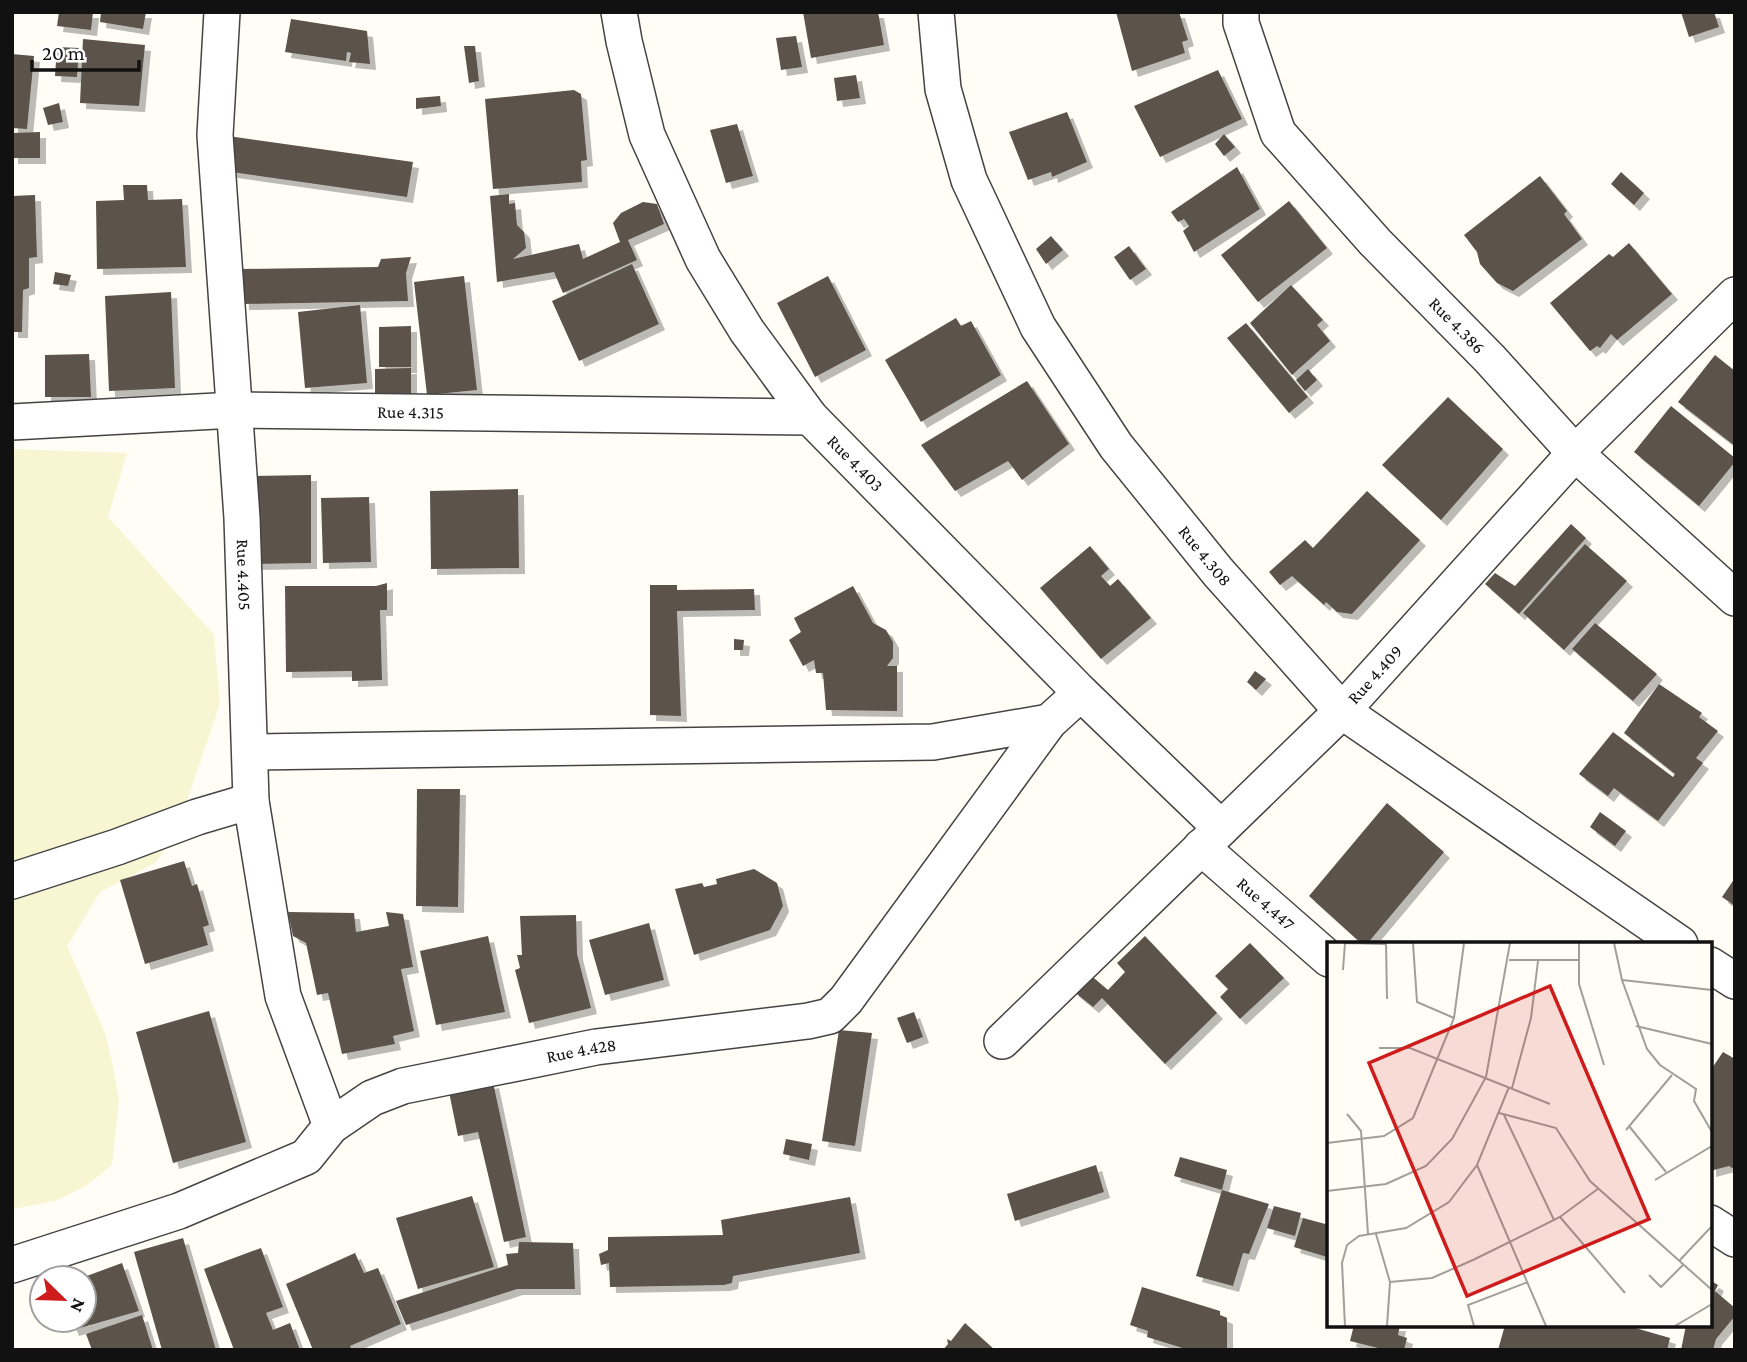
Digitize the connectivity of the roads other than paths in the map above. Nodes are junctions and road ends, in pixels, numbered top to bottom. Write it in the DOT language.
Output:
graph roads {
  1 [pos="222,12"];
  2 [pos="619,12"];
  3 [pos="936,12"];
  4 [pos="1241,12"];
  5 [pos="1735,295"];
  6 [pos="235,410"];
  7 [pos="810,417"];
  8 [pos="12,422"];
  9 [pos="1575,453"];
  10 [pos="1735,598"];
  11 [pos="1080,692"];
  12 [pos="1342,711"];
  13 [pos="1049,722"];
  14 [pos="251,752"];
  15 [pos="251,802"];
  16 [pos="1211,838"];
  17 [pos="12,881"];
  18 [pos="1677,942"];
  19 [pos="1327,958"];
  20 [pos="1712,965"];
  21 [pos="1735,981"];
  22 [pos="1002,1041"];
  23 [pos="331,1126"];
  24 [pos="1712,1224"];
  25 [pos="1735,1239"];
  26 [pos="12,1265"];
  1 -- 6 [label="street, Rue 4.405"];
  2 -- 7 [label="street, Rue 4.403"];
  3 -- 12 [label="street, Rue 4.308"];
  4 -- 9 [label="street, Rue 4.386"];
  5 -- 9 [label="street, Rue 4.409"];
  6 -- 7 [label="street, Rue 4.315"];
  6 -- 8 [label="street, Rue 4.315"];
  6 -- 14 [label="street, Rue 4.405"];
  7 -- 11 [label="street, Rue 4.403"];
  9 -- 10 [label="street, Rue 4.386"];
  9 -- 12 [label="street, Rue 4.409"];
  11 -- 13 [label="street, Rue 4.428"];
  11 -- 16 [label="street, Rue 4.403"];
  12 -- 16 [label="street, Rue 4.409"];
  12 -- 18 [label="street, Rue 4.308"];
  13 -- 14 [label="street"];
  13 -- 23 [label="street, Rue 4.428"];
  14 -- 15 [label="street, Rue 4.405"];
  15 -- 17 [label="street"];
  15 -- 23 [label="street, Rue 4.405"];
  16 -- 19 [label="street, Rue 4.447"];
  16 -- 22 [label="street, Rue 4.409"];
  20 -- 21 [label="street"];
  23 -- 26 [label="street, Rue 4.428"];
  24 -- 25 [label="street"];
}
